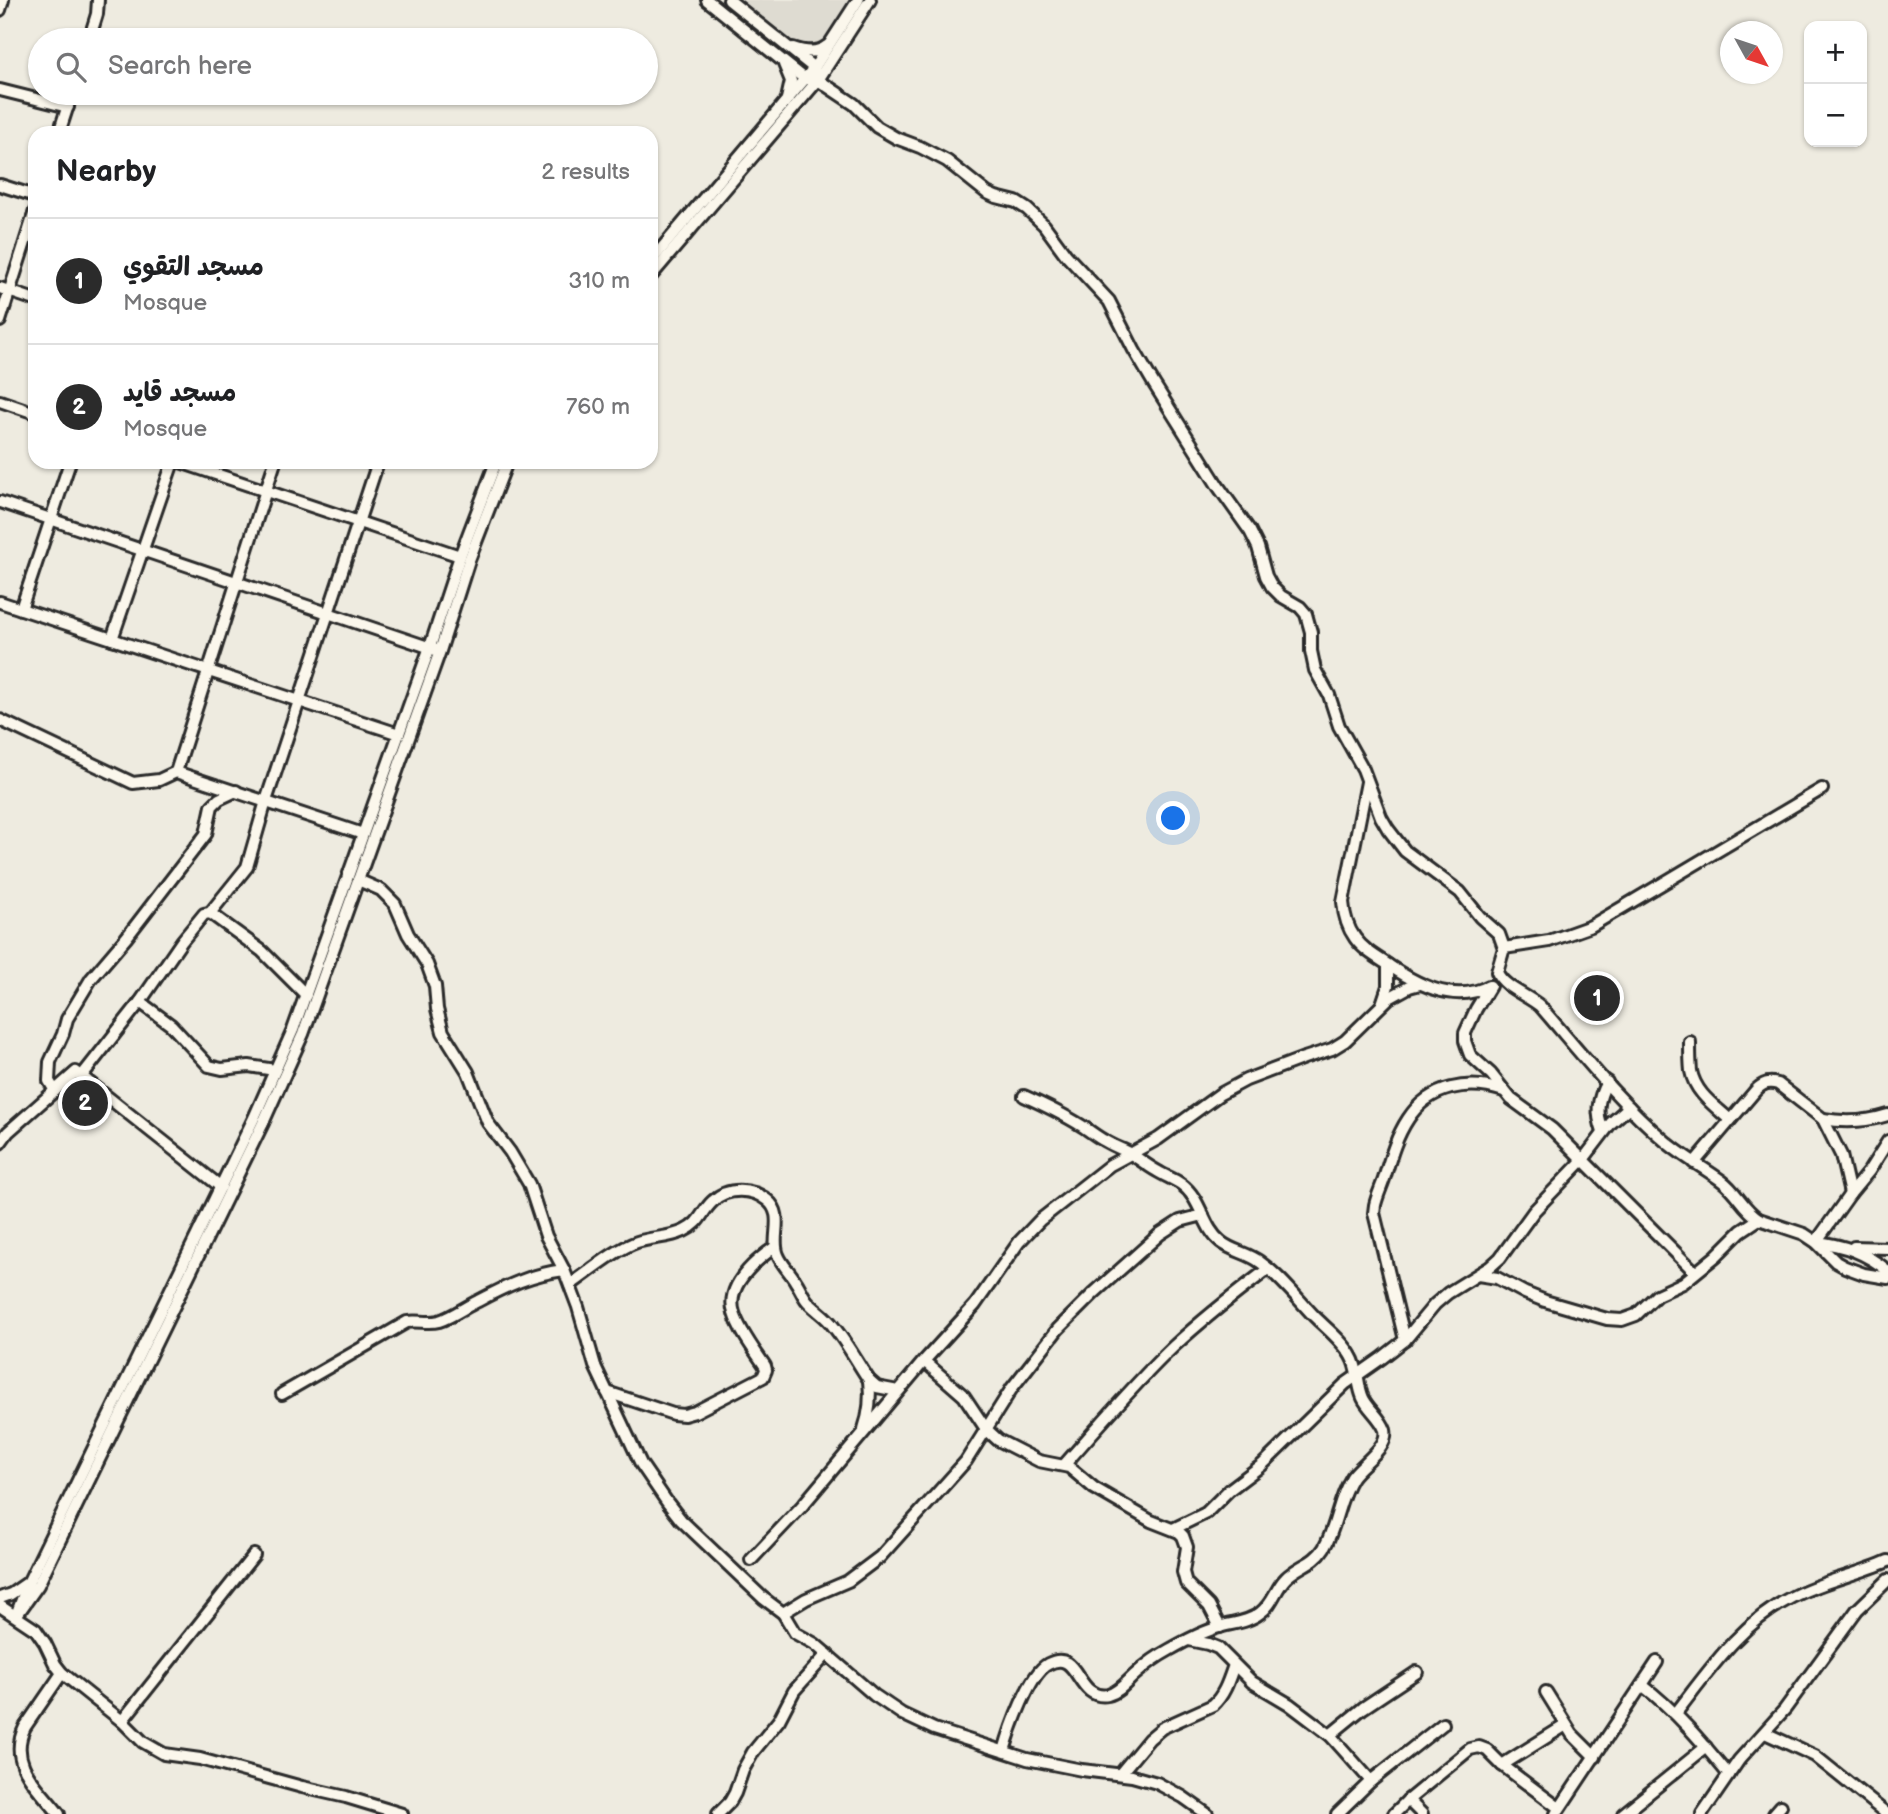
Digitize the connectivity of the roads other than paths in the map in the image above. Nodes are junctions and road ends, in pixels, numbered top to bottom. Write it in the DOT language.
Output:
graph roads {
  1 [pos="3,0"];
  2 [pos="98,0"];
  3 [pos="707,0"];
  4 [pos="729,0"];
  5 [pos="858,0"];
  6 [pos="870,0"];
  7 [pos="0,10"];
  8 [pos="93,28"];
  9 [pos="830,44"];
  10 [pos="787,46"];
  11 [pos="781,59"];
  12 [pos="814,68"];
  13 [pos="806,79"];
  14 [pos="818,80"];
  15 [pos="0,90"];
  16 [pos="28,97"];
  17 [pos="785,102"];
  18 [pos="60,105"];
  19 [pos="68,107"];
  20 [pos="62,126"];
  21 [pos="0,185"];
  22 [pos="28,194"];
  23 [pos="28,229"];
  24 [pos="658,253"];
  25 [pos="658,268"];
  26 [pos="5,290"];
  27 [pos="28,298"];
  28 [pos="0,320"];
  29 [pos="0,401"];
  30 [pos="28,411"];
  31 [pos="68,469"];
  32 [pos="171,469"];
  33 [pos="201,469"];
  34 [pos="273,469"];
  35 [pos="376,469"];
  36 [pos="493,469"];
  37 [pos="505,469"];
  38 [pos="265,491"];
  39 [pos="0,502"];
  40 [pos="51,519"];
  41 [pos="358,522"];
  42 [pos="143,550"];
  43 [pos="460,556"];
  44 [pos="236,582"];
  45 [pos="0,602"];
  46 [pos="21,609"];
  47 [pos="328,613"];
  48 [pos="112,639"];
  49 [pos="435,649"];
  50 [pos="208,671"];
  51 [pos="299,701"];
  52 [pos="0,720"];
  53 [pos="399,734"];
  54 [pos="176,772"];
  55 [pos="1368,781"];
  56 [pos="1822,789"];
  57 [pos="236,792"];
  58 [pos="266,801"];
  59 [pos="363,834"];
  60 [pos="358,880"];
  61 [pos="209,913"];
  62 [pos="1504,947"];
  63 [pos="1388,965"];
  64 [pos="1499,977"];
  65 [pos="1420,984"];
  66 [pos="1490,986"];
  67 [pos="306,995"];
  68 [pos="140,1002"];
  69 [pos="1381,1006"];
  70 [pos="1690,1042"];
  71 [pos="275,1070"];
  72 [pos="81,1077"];
  73 [pos="1607,1082"];
  74 [pos="55,1091"];
  75 [pos="1504,1091"];
  76 [pos="1024,1096"];
  77 [pos="1629,1107"];
  78 [pos="1888,1115"];
  79 [pos="1823,1119"];
  80 [pos="1730,1120"];
  81 [pos="1603,1132"];
  82 [pos="1888,1141"];
  83 [pos="0,1143"];
  84 [pos="1129,1153"];
  85 [pos="1582,1161"];
  86 [pos="1694,1163"];
  87 [pos="221,1187"];
  88 [pos="1850,1195"];
  89 [pos="1203,1215"];
  90 [pos="1759,1219"];
  91 [pos="1816,1242"];
  92 [pos="775,1247"];
  93 [pos="1847,1247"];
  94 [pos="1888,1248"];
  95 [pos="1268,1269"];
  96 [pos="564,1270"];
  97 [pos="1888,1270"];
  98 [pos="1695,1272"];
  99 [pos="1478,1275"];
  100 [pos="1888,1278"];
  101 [pos="570,1285"];
  102 [pos="1405,1340"];
  103 [pos="924,1361"];
  104 [pos="1357,1375"];
  105 [pos="869,1380"];
  106 [pos="898,1391"];
  107 [pos="607,1392"];
  108 [pos="282,1394"];
  109 [pos="986,1430"];
  110 [pos="861,1436"];
  111 [pos="1064,1465"];
  112 [pos="1173,1529"];
  113 [pos="254,1555"];
  114 [pos="751,1560"];
  115 [pos="1888,1561"];
  116 [pos="1888,1580"];
  117 [pos="29,1581"];
  118 [pos="0,1598"];
  119 [pos="0,1606"];
  120 [pos="783,1613"];
  121 [pos="16,1616"];
  122 [pos="1220,1627"];
  123 [pos="1187,1640"];
  124 [pos="827,1654"];
  125 [pos="1657,1662"];
  126 [pos="1234,1665"];
  127 [pos="1417,1672"];
  128 [pos="62,1673"];
  129 [pos="1642,1685"];
  130 [pos="1546,1692"];
  131 [pos="1676,1713"];
  132 [pos="122,1721"];
  133 [pos="1443,1724"];
  134 [pos="1566,1725"];
  135 [pos="1765,1733"];
  136 [pos="1330,1735"];
  137 [pos="1706,1746"];
  138 [pos="1004,1751"];
  139 [pos="1595,1756"];
  140 [pos="1502,1765"];
  141 [pos="1120,1774"];
  142 [pos="1728,1775"];
  143 [pos="1371,1781"];
  144 [pos="1408,1800"];
  145 [pos="1558,1811"];
  146 [pos="1885,1812"];
  147 [pos="59,1814"];
  148 [pos="402,1814"];
  149 [pos="718,1814"];
  150 [pos="1207,1814"];
  151 [pos="1337,1814"];
  152 [pos="1395,1814"];
  153 [pos="1422,1814"];
  154 [pos="1623,1814"];
  155 [pos="1702,1814"];
  1 -- 7 [label="street"];
  2 -- 8 [label="street"];
  3 -- 11 [label="street"];
  4 -- 10 [label="street"];
  5 -- 9 [label="street"];
  6 -- 14 [label="street"];
  9 -- 10 [label="street"];
  9 -- 12 [label="street"];
  10 -- 12 [label="street"];
  11 -- 13 [label="street"];
  11 -- 17 [label="street"];
  12 -- 13 [label="street"];
  12 -- 14 [label="street"];
  13 -- 14 [label="street"];
  13 -- 17 [label="street"];
  14 -- 25 [label="street"];
  14 -- 55 [label="street"];
  15 -- 16 [label="street"];
  17 -- 24 [label="street"];
  18 -- 19 [label="street"];
  19 -- 20 [label="street"];
  21 -- 22 [label="street"];
  23 -- 26 [label="street"];
  26 -- 27 [label="street"];
  26 -- 28 [label="street"];
  29 -- 30 [label="street"];
  31 -- 40 [label="street"];
  32 -- 42 [label="street"];
  33 -- 38 [label="street"];
  34 -- 38 [label="street"];
  35 -- 41 [label="street"];
  36 -- 43 [label="street"];
  37 -- 49 [label="street"];
  38 -- 41 [label="street"];
  38 -- 44 [label="street"];
  39 -- 40 [label="street"];
  40 -- 42 [label="street"];
  40 -- 46 [label="street"];
  41 -- 43 [label="street"];
  41 -- 47 [label="street"];
  42 -- 44 [label="street"];
  42 -- 48 [label="street"];
  43 -- 49 [label="street"];
  44 -- 47 [label="street"];
  44 -- 50 [label="street"];
  45 -- 46 [label="street"];
  46 -- 48 [label="street"];
  47 -- 49 [label="street"];
  47 -- 51 [label="street"];
  48 -- 50 [label="street"];
  49 -- 53 [label="street"];
  49 -- 60 [label="street"];
  50 -- 51 [label="street"];
  50 -- 54 [label="street"];
  51 -- 53 [label="street"];
  51 -- 58 [label="street"];
  52 -- 54 [label="street"];
  53 -- 59 [label="street"];
  54 -- 57 [label="street"];
  55 -- 62 [label="street"];
  55 -- 63 [label="street"];
  56 -- 62 [label="street"];
  57 -- 58 [label="street"];
  57 -- 74 [label="street"];
  58 -- 59 [label="street"];
  58 -- 61 [label="street"];
  59 -- 67 [label="street"];
  60 -- 96 [label="street"];
  60 -- 121 [label="street"];
  61 -- 67 [label="street"];
  61 -- 68 [label="street"];
  62 -- 64 [label="street"];
  63 -- 65 [label="street"];
  63 -- 69 [label="street"];
  64 -- 66 [label="street"];
  64 -- 73 [label="street"];
  65 -- 66 [label="street"];
  65 -- 69 [label="street"];
  66 -- 75 [label="street"];
  67 -- 71 [label="street"];
  68 -- 71 [label="street"];
  68 -- 72 [label="street"];
  69 -- 84 [label="street"];
  70 -- 80 [label="street"];
  71 -- 87 [label="street"];
  72 -- 74 [label="street"];
  72 -- 87 [label="street"];
  73 -- 77 [label="street"];
  73 -- 81 [label="street"];
  74 -- 83 [label="street"];
  75 -- 85 [label="street"];
  75 -- 102 [label="street"];
  76 -- 84 [label="street"];
  77 -- 81 [label="street"];
  77 -- 86 [label="street"];
  78 -- 79 [label="street"];
  79 -- 80 [label="street"];
  79 -- 88 [label="street"];
  80 -- 86 [label="street"];
  81 -- 85 [label="street"];
  82 -- 88 [label="street"];
  84 -- 89 [label="street"];
  84 -- 103 [label="street"];
  85 -- 98 [label="street"];
  85 -- 99 [label="street"];
  86 -- 90 [label="street"];
  87 -- 117 [label="street"];
  88 -- 91 [label="street"];
  89 -- 95 [label="street"];
  89 -- 109 [label="street"];
  90 -- 91 [label="street"];
  90 -- 98 [label="street"];
  91 -- 93 [label="street"];
  91 -- 100 [label="street"];
  92 -- 101 [label="street"];
  92 -- 105 [label="street"];
  92 -- 107 [label="street"];
  93 -- 94 [label="street"];
  93 -- 97 [label="street"];
  95 -- 104 [label="street"];
  95 -- 111 [label="street"];
  96 -- 101 [label="street"];
  96 -- 108 [label="street"];
  98 -- 99 [label="street"];
  99 -- 102 [label="street"];
  101 -- 107 [label="street"];
  102 -- 104 [label="street"];
  103 -- 106 [label="street"];
  103 -- 109 [label="street"];
  104 -- 112 [label="street"];
  104 -- 122 [label="street"];
  105 -- 106 [label="street"];
  105 -- 110 [label="street"];
  106 -- 110 [label="street"];
  107 -- 120 [label="street"];
  109 -- 111 [label="street"];
  109 -- 120 [label="street"];
  110 -- 114 [label="street"];
  111 -- 112 [label="street"];
  112 -- 122 [label="street"];
  113 -- 132 [label="street"];
  115 -- 131 [label="street"];
  116 -- 135 [label="street"];
  117 -- 118 [label="street"];
  117 -- 121 [label="street"];
  119 -- 121 [label="street"];
  120 -- 124 [label="street"];
  121 -- 128 [label="street"];
  122 -- 123 [label="street"];
  123 -- 126 [label="street"];
  123 -- 138 [label="street"];
  124 -- 138 [label="street"];
  124 -- 149 [label="street"];
  125 -- 129 [label="street"];
  126 -- 136 [label="street"];
  126 -- 141 [label="street"];
  127 -- 136 [label="street"];
  128 -- 132 [label="street"];
  128 -- 147 [label="street"];
  129 -- 131 [label="street"];
  129 -- 139 [label="street"];
  130 -- 134 [label="street"];
  131 -- 137 [label="street"];
  132 -- 148 [label="street"];
  133 -- 143 [label="street"];
  134 -- 139 [label="street"];
  134 -- 140 [label="street"];
  135 -- 142 [label="street"];
  135 -- 146 [label="street"];
  136 -- 143 [label="street"];
  137 -- 142 [label="street"];
  137 -- 154 [label="street"];
  138 -- 141 [label="street"];
  139 -- 145 [label="street"];
  140 -- 144 [label="street"];
  140 -- 145 [label="street"];
  141 -- 150 [label="street"];
  142 -- 155 [label="street"];
  143 -- 151 [label="street"];
  144 -- 152 [label="street"];
  144 -- 153 [label="street"];
}
